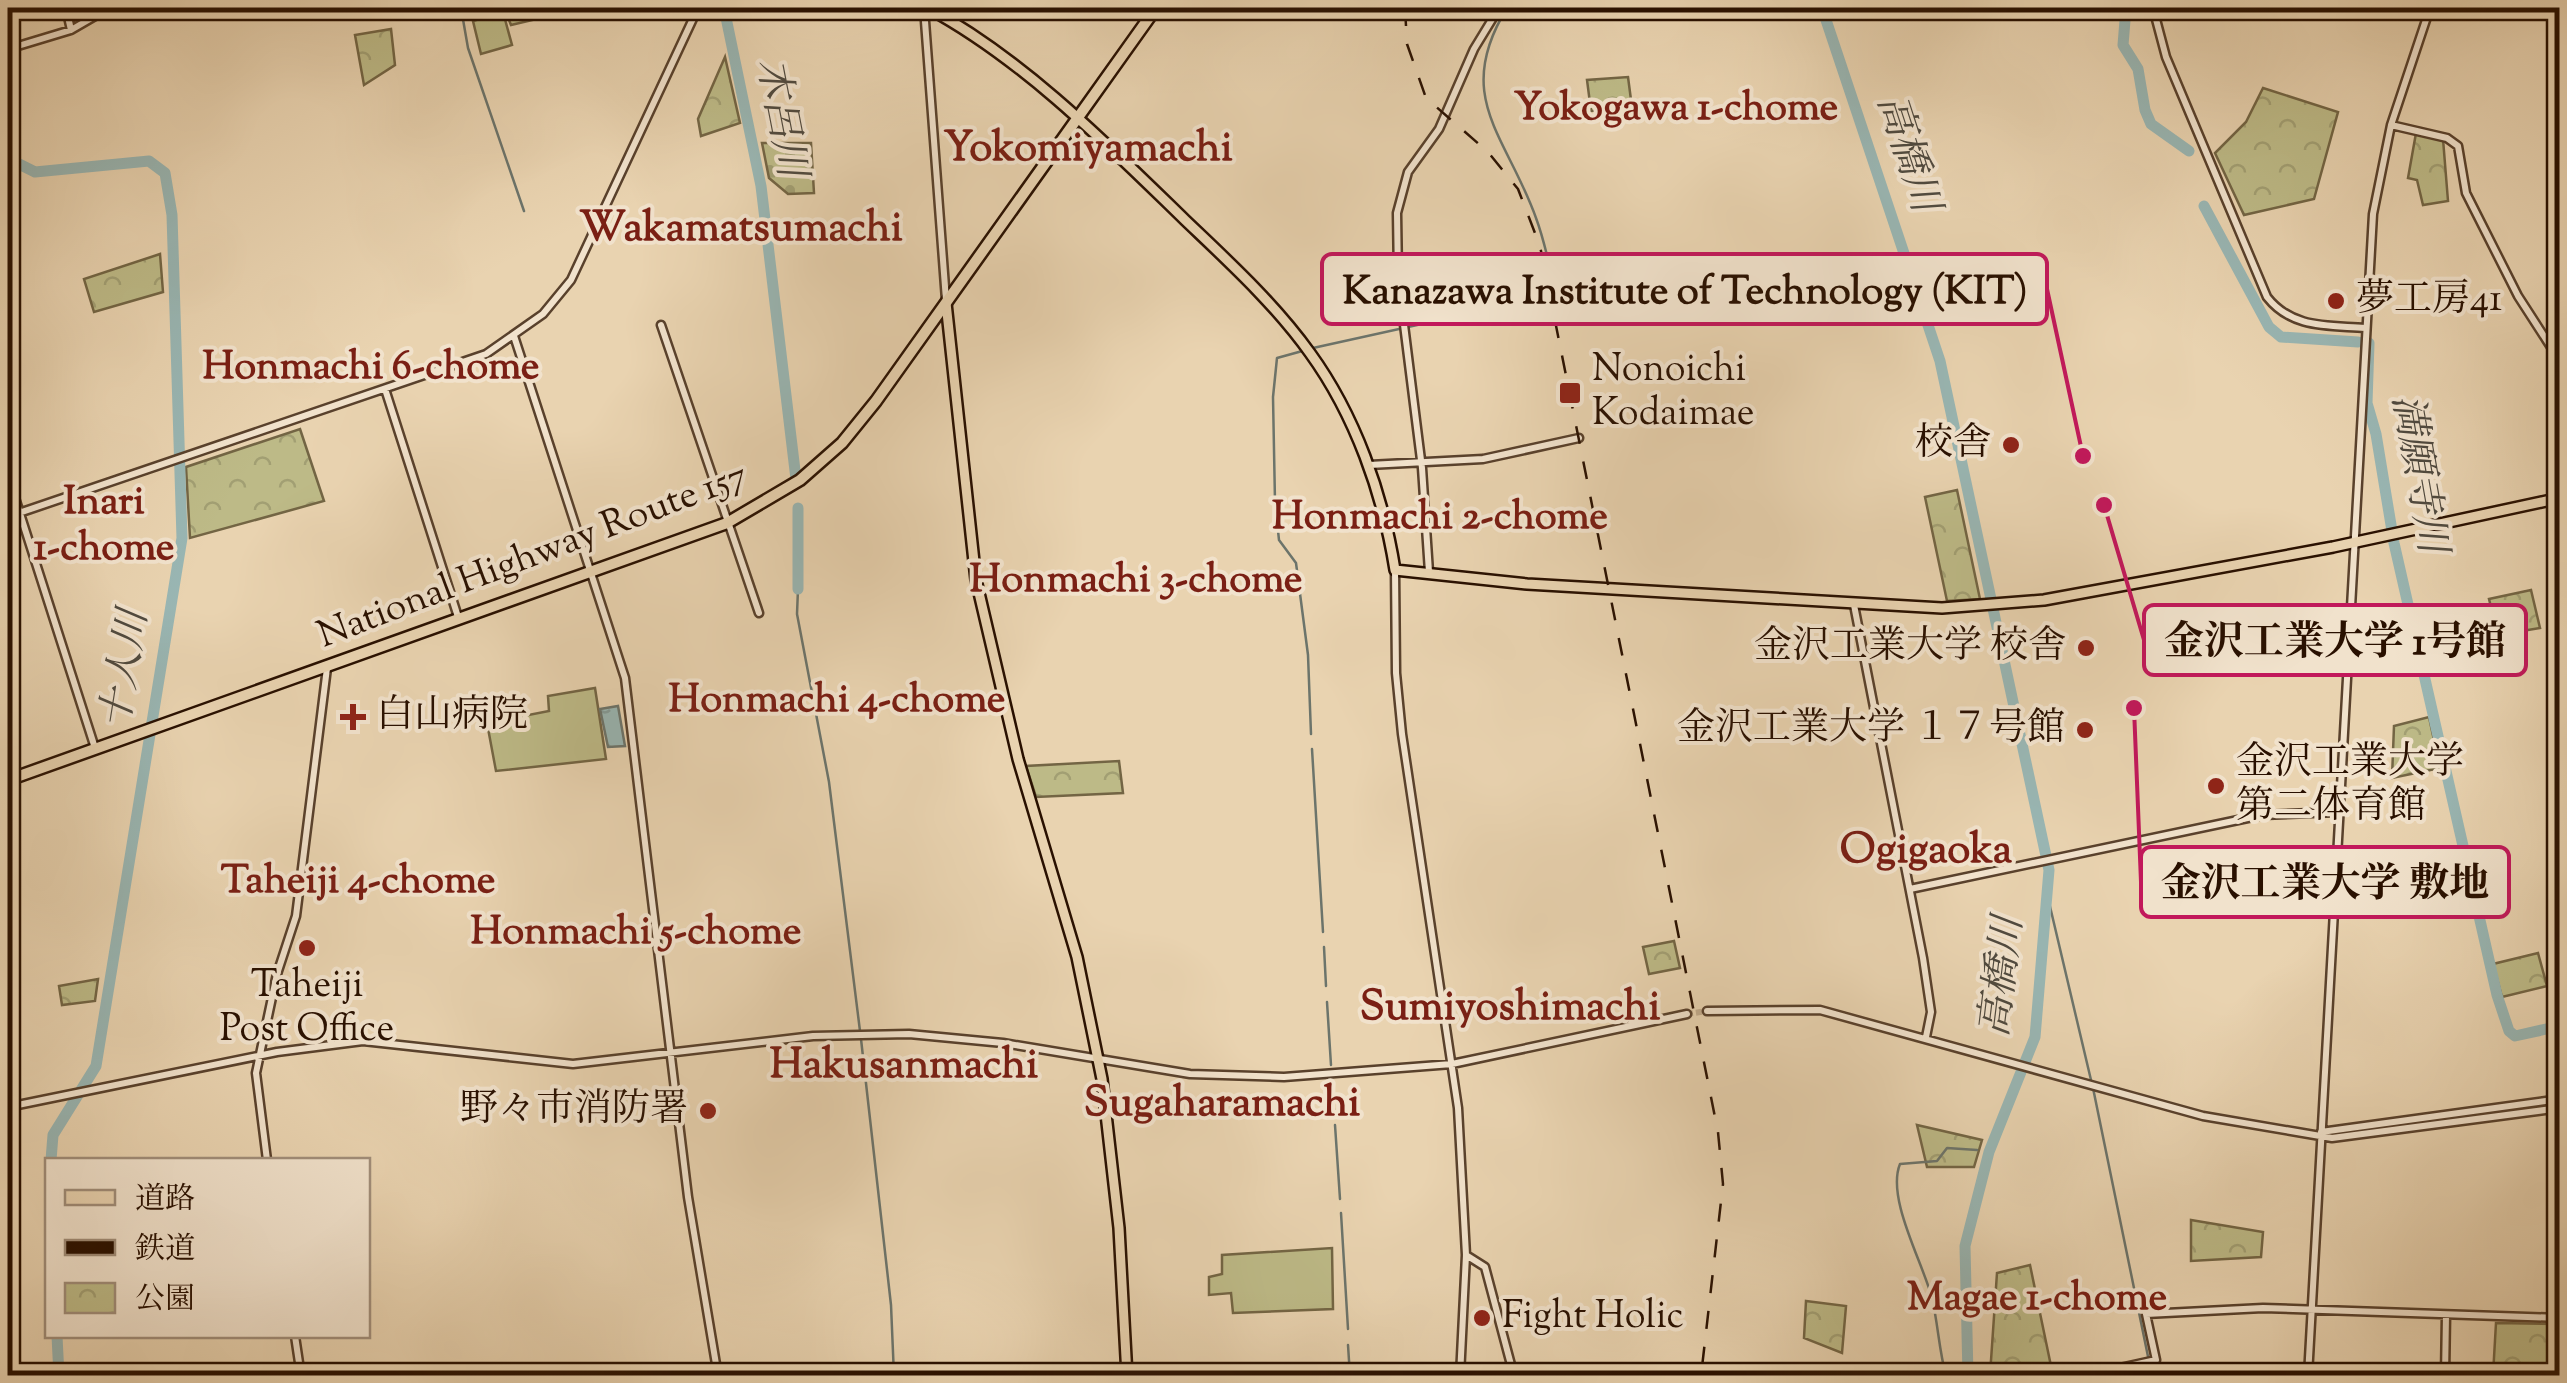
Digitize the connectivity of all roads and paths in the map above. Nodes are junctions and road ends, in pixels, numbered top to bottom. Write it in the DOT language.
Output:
graph roads {
  1 [pos="66,8"];
  2 [pos="109,8"];
  3 [pos="698,8"];
  4 [pos="926,8"];
  5 [pos="1156,8"];
  6 [pos="1499,8"];
  7 [pos="2154,8"];
  8 [pos="2430,8"];
  9 [pos="71,30"];
  10 [pos="8,50"];
  11 [pos="1078,120"];
  12 [pos="2391,125"];
  13 [pos="946,303"];
  14 [pos="661,325"];
  15 [pos="2366,328"];
  16 [pos="514,336"];
  17 [pos="2560,361"];
  18 [pos="385,389"];
  19 [pos="1579,438"];
  20 [pos="1421,463"];
  21 [pos="1368,465"];
  22 [pos="8,476"];
  23 [pos="2560,498"];
  24 [pos="19,513"];
  25 [pos="727,523"];
  26 [pos="2352,544"];
  27 [pos="1394,570"];
  28 [pos="1428,572"];
  29 [pos="591,575"];
  30 [pos="1854,605"];
  31 [pos="759,613"];
  32 [pos="459,622"];
  33 [pos="327,668"];
  34 [pos="96,749"];
  35 [pos="8,780"];
  36 [pos="2338,812"];
  37 [pos="1910,889"];
  38 [pos="1707,1010"];
  39 [pos="1687,1014"];
  40 [pos="1926,1037"];
  41 [pos="672,1052"];
  42 [pos="259,1057"];
  43 [pos="1098,1062"];
  44 [pos="1452,1064"];
  45 [pos="2560,1099"];
  46 [pos="8,1107"];
  47 [pos="2560,1108"];
  48 [pos="2320,1133"];
  49 [pos="267,1158"];
  50 [pos="1466,1255"];
  51 [pos="2312,1309"];
  52 [pos="2446,1316"];
  53 [pos="2560,1318"];
  54 [pos="294,1338"];
  55 [pos="302,1376"];
  56 [pos="718,1376"];
  57 [pos="1127,1376"];
  58 [pos="1460,1376"];
  59 [pos="1514,1376"];
  60 [pos="2083,1376"];
  61 [pos="2308,1376"];
  62 [pos="2445,1376"];
  1 -- 9 [label="street"];
  2 -- 9 [label="street"];
  3 -- 16 [label="street"];
  4 -- 11 [label="main road"];
  4 -- 13 [label="street"];
  5 -- 11 [label="highway, National Highway Route 157"];
  6 -- 20 [label="street"];
  7 -- 15 [label="street"];
  8 -- 12 [label="street"];
  9 -- 10 [label="street"];
  11 -- 13 [label="highway, National Highway Route 157"];
  11 -- 21 [label="main road"];
  12 -- 15 [label="street"];
  12 -- 17 [label="street"];
  13 -- 25 [label="highway, National Highway Route 157"];
  13 -- 43 [label="main road"];
  14 -- 25 [label="street"];
  15 -- 26 [label="street"];
  16 -- 18 [label="street"];
  16 -- 29 [label="street"];
  18 -- 24 [label="street"];
  18 -- 32 [label="street"];
  19 -- 20 [label="street"];
  20 -- 21 [label="street"];
  20 -- 28 [label="street"];
  21 -- 27 [label="main road"];
  22 -- 24 [label="street"];
  23 -- 26 [label="main road"];
  24 -- 34 [label="street"];
  25 -- 29 [label="highway, National Highway Route 157"];
  25 -- 31 [label="street"];
  26 -- 30 [label="main road"];
  26 -- 36 [label="street"];
  27 -- 28 [label="main road"];
  27 -- 44 [label="street"];
  28 -- 30 [label="main road"];
  29 -- 32 [label="highway, National Highway Route 157"];
  29 -- 41 [label="street"];
  30 -- 37 [label="street"];
  32 -- 33 [label="highway, National Highway Route 157"];
  33 -- 34 [label="highway, National Highway Route 157"];
  33 -- 42 [label="street"];
  34 -- 35 [label="highway, National Highway Route 157"];
  36 -- 37 [label="street"];
  36 -- 48 [label="street"];
  37 -- 40 [label="street"];
  38 -- 40 [label="street"];
  39 -- 44 [label="street"];
  40 -- 48 [label="street"];
  41 -- 42 [label="street"];
  41 -- 43 [label="street"];
  41 -- 56 [label="street"];
  42 -- 46 [label="street"];
  42 -- 49 [label="street"];
  43 -- 44 [label="street"];
  43 -- 57 [label="main road"];
  44 -- 50 [label="street"];
  45 -- 48 [label="street"];
  47 -- 48 [label="street"];
  48 -- 51 [label="street"];
  50 -- 58 [label="street"];
  50 -- 59 [label="street"];
  51 -- 52 [label="street"];
  51 -- 60 [label="street"];
  51 -- 61 [label="street"];
  52 -- 53 [label="street"];
  52 -- 62 [label="street"];
  54 -- 55 [label="street"];
}
